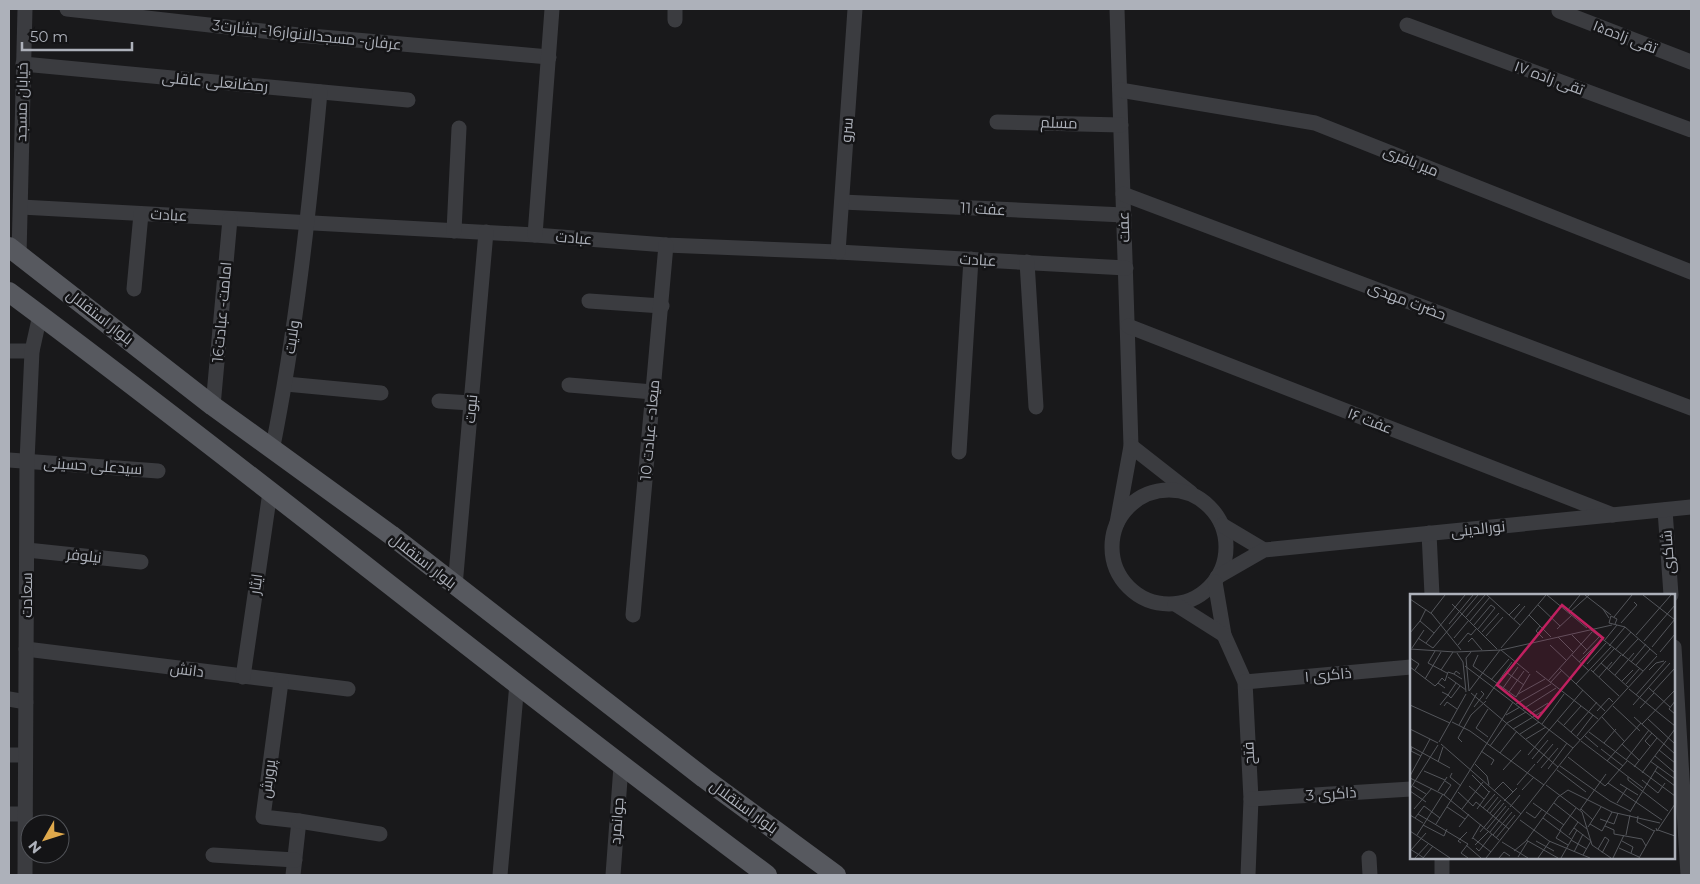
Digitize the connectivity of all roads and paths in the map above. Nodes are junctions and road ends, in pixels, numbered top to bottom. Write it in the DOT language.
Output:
graph roads {
  1 [pos="25,9"];
  2 [pos="67,9"];
  3 [pos="552,9"];
  4 [pos="855,9"];
  5 [pos="1117,9"];
  6 [pos="1559,11"];
  7 [pos="1407,25"];
  8 [pos="549,57"];
  9 [pos="1691,62"];
  10 [pos="23,64"];
  11 [pos="1120,90"];
  12 [pos="320,92"];
  13 [pos="408,100"];
  14 [pos="997,122"];
  15 [pos="1121,125"];
  16 [pos="459,128"];
  17 [pos="1691,130"];
  18 [pos="1123,194"];
  19 [pos="842,202"];
  20 [pos="21,207"];
  21 [pos="141,214"];
  22 [pos="1124,215"];
  23 [pos="230,218"];
  24 [pos="308,223"];
  25 [pos="454,230"];
  26 [pos="486,232"];
  27 [pos="535,235"];
  28 [pos="666,245"];
  29 [pos="14,251"];
  30 [pos="838,252"];
  31 [pos="971,259"];
  32 [pos="1027,262"];
  33 [pos="1126,268"];
  34 [pos="1691,272"];
  35 [pos="134,290"];
  36 [pos="9,292"];
  37 [pos="589,301"];
  38 [pos="662,306"];
  39 [pos="40,315"];
  40 [pos="1128,326"];
  41 [pos="9,351"];
  42 [pos="32,351"];
  43 [pos="286,384"];
  44 [pos="569,384"];
  45 [pos="381,392"];
  46 [pos="653,392"];
  47 [pos="439,401"];
  48 [pos="471,403"];
  49 [pos="213,406"];
  50 [pos="1036,407"];
  51 [pos="1691,408"];
  52 [pos="1131,446"];
  53 [pos="272,450"];
  54 [pos="959,452"];
  55 [pos="9,460"];
  56 [pos="27,461"];
  57 [pos="158,471"];
  58 [pos="270,492"];
  59 [pos="1198,498"];
  60 [pos="1691,507"];
  61 [pos="1665,510"];
  62 [pos="1613,515"];
  63 [pos="1117,523"];
  64 [pos="1222,525"];
  65 [pos="1429,533"];
  66 [pos="27,550"];
  67 [pos="1264,550"];
  68 [pos="141,562"];
  69 [pos="1216,580"];
  70 [pos="455,586"];
  71 [pos="1432,594"];
  72 [pos="1670,594"];
  73 [pos="1175,604"];
  74 [pos="633,615"];
  75 [pos="1224,635"];
  76 [pos="26,649"];
  77 [pos="1410,667"];
  78 [pos="243,677"];
  79 [pos="1675,678"];
  80 [pos="281,682"];
  81 [pos="1245,682"];
  82 [pos="517,683"];
  83 [pos="348,689"];
  84 [pos="9,699"];
  85 [pos="26,702"];
  86 [pos="9,755"];
  87 [pos="26,755"];
  88 [pos="621,766"];
  89 [pos="1678,772"];
  90 [pos="1410,789"];
  91 [pos="1251,799"];
  92 [pos="25,814"];
  93 [pos="299,821"];
  94 [pos="380,834"];
  95 [pos="213,855"];
  96 [pos="1369,858"];
  97 [pos="1442,859"];
  98 [pos="294,868"];
  99 [pos="500,875"];
  100 [pos="613,875"];
  101 [pos="767,875"];
  102 [pos="836,875"];
  103 [pos="1248,875"];
  104 [pos="1370,875"];
  105 [pos="1442,875"];
  106 [pos="1688,875"];
  1 -- 10 [label="street, خیابان مسجد"];
  2 -- 8 [label="street, عرفان- مسجدالانوار16- بشارت3"];
  3 -- 8 [label="street"];
  4 -- 19 [label="street, سرو"];
  5 -- 11 [label="street, عفت"];
  6 -- 9 [label="street, تقی زاده۱۵"];
  7 -- 17 [label="street, تقی زاده ۱۷"];
  8 -- 27 [label="street"];
  10 -- 12 [label="street, رمضانعلی عاقلی"];
  10 -- 20 [label="street, خیابان مسجد"];
  11 -- 15 [label="street, عفت"];
  11 -- 34 [label="street, میر بافری"];
  12 -- 13 [label="street, رمضانعلی عاقلی"];
  12 -- 24 [label="street, ولایت"];
  14 -- 15 [label="street, مسلم"];
  15 -- 18 [label="street, عفت"];
  16 -- 25 [label="street"];
  18 -- 22 [label="street, عفت"];
  18 -- 51 [label="street, حضرت مهدی"];
  19 -- 22 [label="street, عفت 11"];
  19 -- 30 [label="street, سرو"];
  20 -- 21 [label="street, عبادت"];
  20 -- 29 [label="street, خیابان مسجد"];
  21 -- 23 [label="street, عبادت"];
  21 -- 35 [label="street"];
  22 -- 33 [label="street, عفت"];
  23 -- 24 [label="street, عبادت"];
  23 -- 49 [label="street, امامت- عبادت16"];
  24 -- 25 [label="street, عبادت"];
  24 -- 43 [label="street, ولایت"];
  25 -- 26 [label="street, عبادت"];
  26 -- 27 [label="street, عبادت"];
  26 -- 48 [label="street, نبوت"];
  27 -- 28 [label="street, عبادت"];
  28 -- 30 [label="street, عبادت"];
  28 -- 38 [label="street, میعاد- عبادت 10"];
  29 -- 49 [label="main road, بلوار استقلال"];
  30 -- 31 [label="street, عبادت"];
  31 -- 32 [label="street, عبادت"];
  31 -- 54 [label="street"];
  32 -- 33 [label="street, عبادت"];
  32 -- 50 [label="street"];
  33 -- 40 [label="street, عفت"];
  36 -- 39 [label="main road"];
  37 -- 38 [label="street"];
  38 -- 46 [label="street, میعاد- عبادت 10"];
  39 -- 42 [label="street, سعادت"];
  39 -- 58 [label="main road"];
  40 -- 52 [label="street, عفت"];
  40 -- 62 [label="street, عفت ۱۶"];
  41 -- 42 [label="street"];
  42 -- 56 [label="street, سعادت"];
  43 -- 45 [label="street"];
  43 -- 53 [label="street, ولایت"];
  44 -- 46 [label="street"];
  46 -- 74 [label="street, میعاد- عبادت 10"];
  47 -- 48 [label="street"];
  48 -- 70 [label="street, نبوت"];
  49 -- 53 [label="main road, بلوار استقلال"];
  52 -- 59 [label="street"];
  52 -- 63 [label="street, عفت"];
  53 -- 70 [label="main road, بلوار استقلال"];
  55 -- 56 [label="street, سیدعلی حسینی"];
  56 -- 57 [label="street, سیدعلی حسینی"];
  56 -- 66 [label="street, سعادت"];
  58 -- 78 [label="street, ایثار"];
  58 -- 82 [label="main road"];
  59 -- 63 [label="street"];
  59 -- 64 [label="street"];
  60 -- 61 [label="street, نورالدینی"];
  61 -- 62 [label="street, نورالدینی"];
  61 -- 72 [label="street, شاکری"];
  62 -- 65 [label="street, نورالدینی"];
  63 -- 73 [label="street"];
  64 -- 67 [label="street"];
  64 -- 69 [label="street"];
  65 -- 67 [label="street, نورالدینی"];
  65 -- 71 [label="street"];
  66 -- 68 [label="street, نیلوفر"];
  66 -- 76 [label="street, سعادت"];
  67 -- 69 [label="street, نورالدینی"];
  69 -- 73 [label="street"];
  69 -- 75 [label="street, فتح"];
  70 -- 102 [label="main road, بلوار استقلال"];
  73 -- 75 [label="street"];
  75 -- 81 [label="street, فتح"];
  76 -- 78 [label="street, دانش"];
  76 -- 85 [label="street, سعادت"];
  77 -- 81 [label="street, ذاکری ۱"];
  78 -- 80 [label="street, دانش"];
  79 -- 89 [label="street"];
  80 -- 83 [label="street, دانش"];
  80 -- 93 [label="street, پرورش"];
  81 -- 91 [label="street, فتح"];
  82 -- 88 [label="main road"];
  82 -- 99 [label="street"];
  84 -- 85 [label="street"];
  85 -- 87 [label="street, سعادت"];
  86 -- 87 [label="street"];
  87 -- 92 [label="street, سعادت"];
  88 -- 100 [label="street, جوانمرد"];
  88 -- 101 [label="main road"];
  89 -- 106 [label="street"];
  90 -- 91 [label="street, ذاکری 3"];
  91 -- 103 [label="street, فتح"];
  93 -- 94 [label="street"];
  93 -- 98 [label="street"];
  95 -- 98 [label="street"];
  96 -- 104 [label="street"];
  97 -- 105 [label="street"];
}
